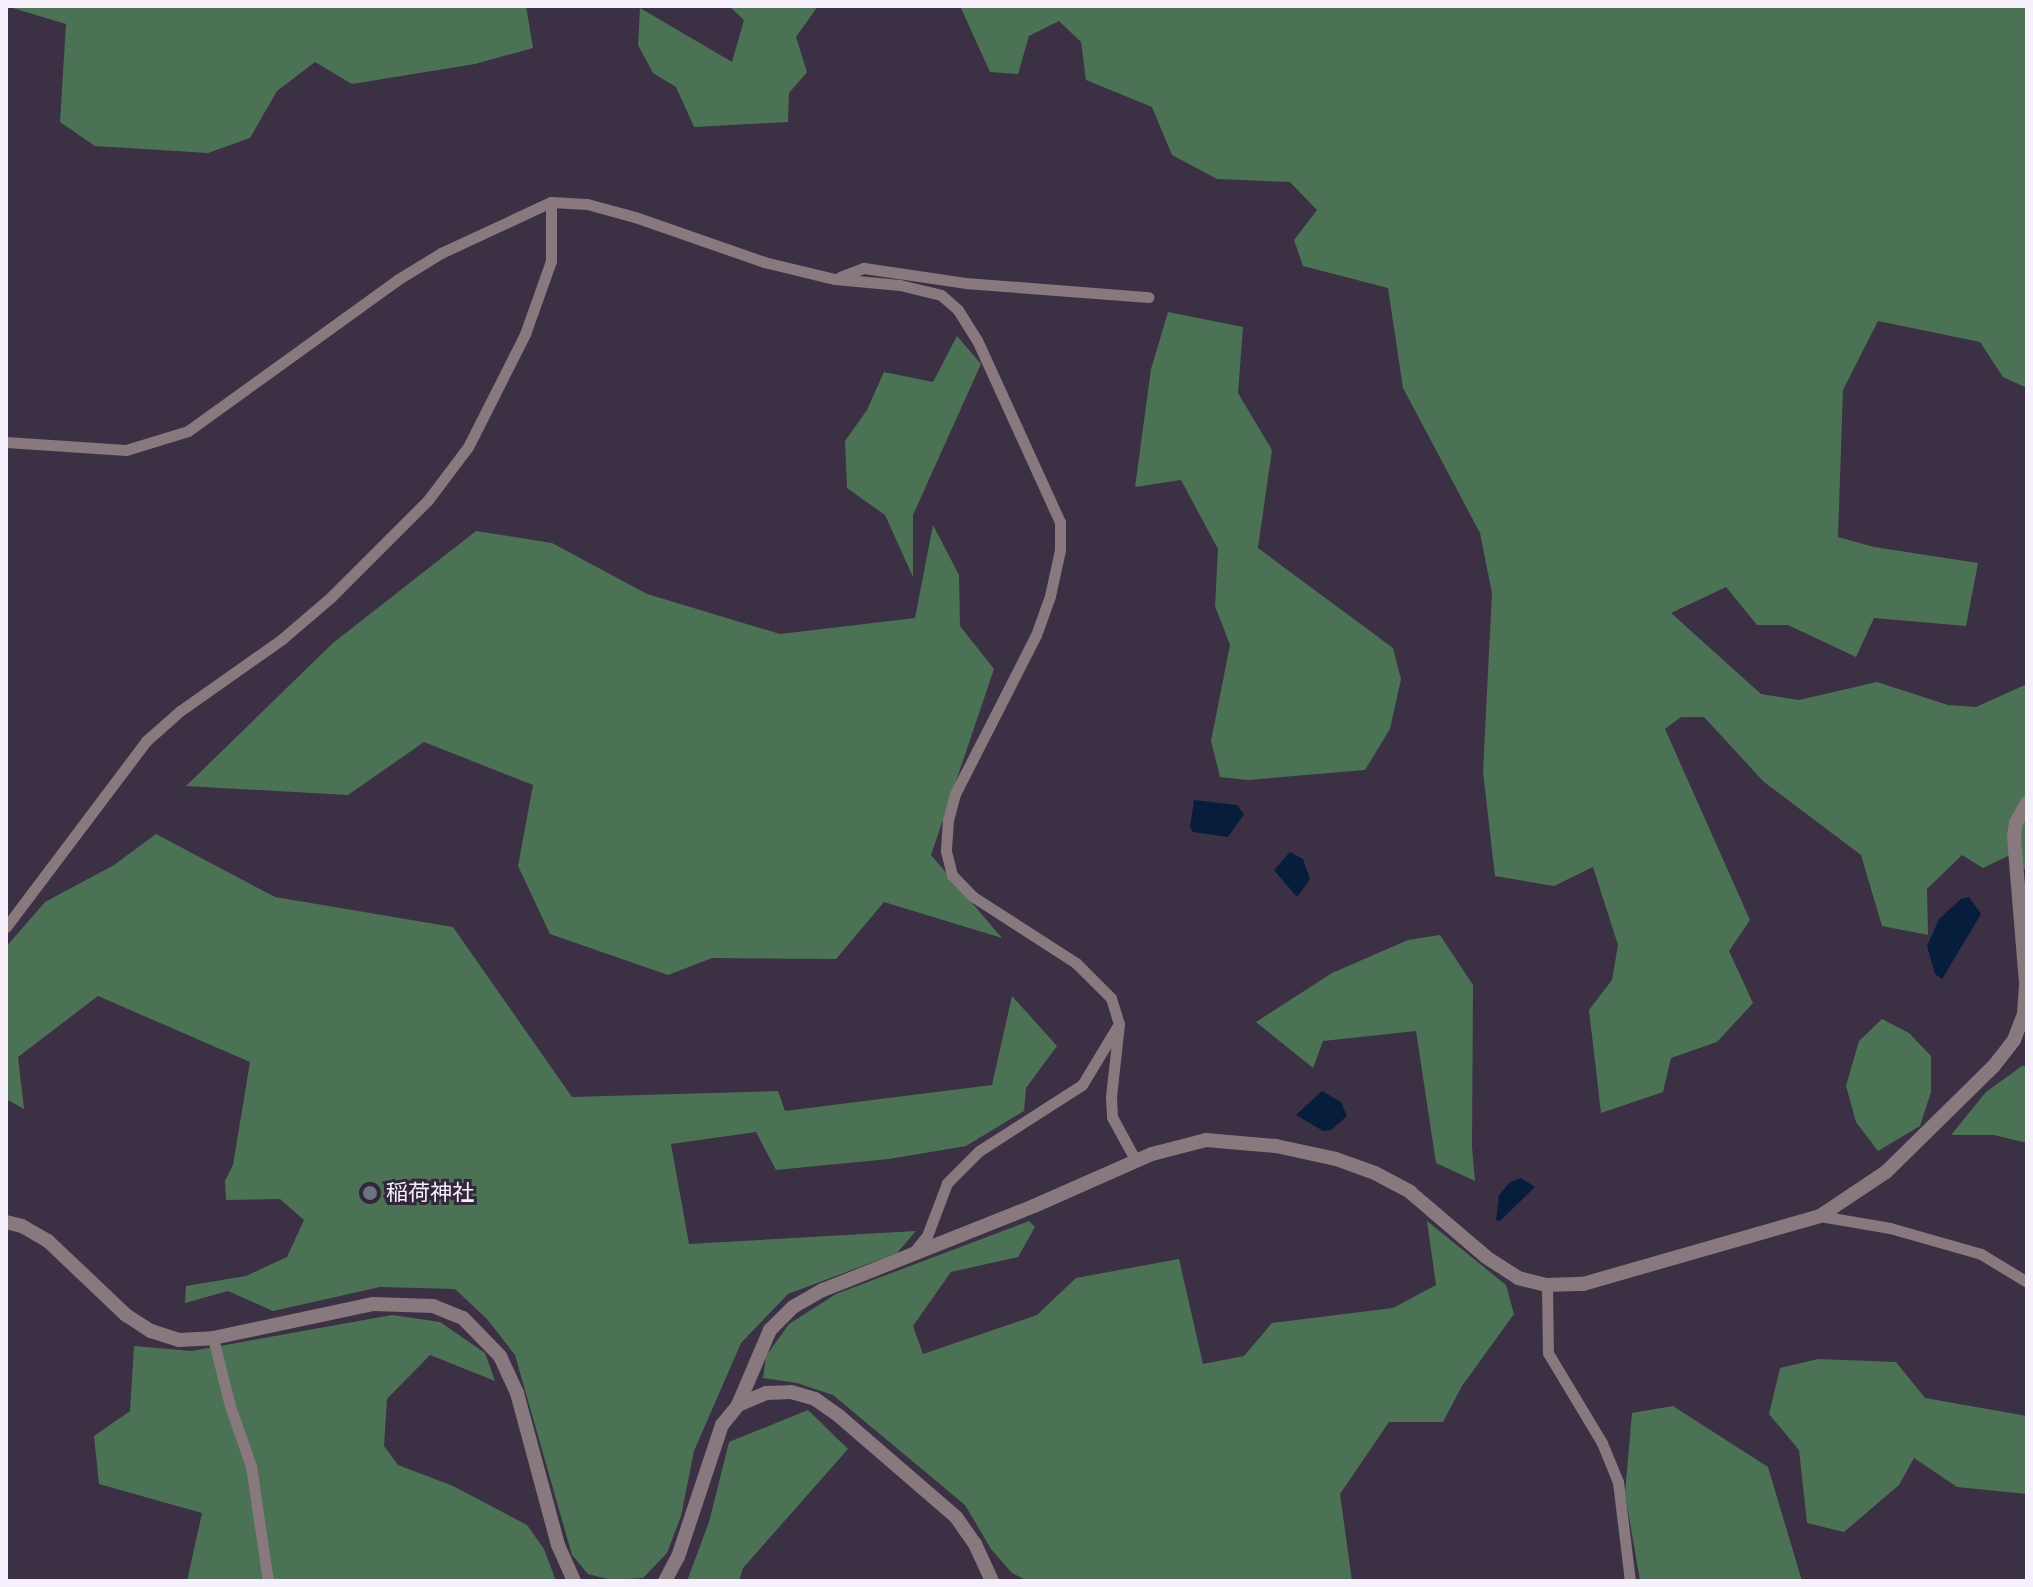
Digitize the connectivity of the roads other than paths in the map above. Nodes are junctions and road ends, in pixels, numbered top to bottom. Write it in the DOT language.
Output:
graph roads {
  1 [pos="551,202"];
  2 [pos="835,279"];
  3 [pos="1148,297"];
  4 [pos="6,442"];
  5 [pos="2027,803"];
  6 [pos="6,927"];
  7 [pos="1119,1024"];
  8 [pos="1136,1161"];
  9 [pos="1820,1216"];
  10 [pos="6,1222"];
  11 [pos="912,1254"];
  12 [pos="2027,1282"];
  13 [pos="1547,1285"];
  14 [pos="213,1338"];
  15 [pos="738,1405"];
  16 [pos="268,1581"];
  17 [pos="574,1581"];
  18 [pos="665,1581"];
  19 [pos="992,1581"];
  20 [pos="1630,1581"];
  1 -- 2 [label="street"];
  1 -- 4 [label="street"];
  1 -- 6 [label="street"];
  2 -- 3 [label="street"];
  2 -- 7 [label="street"];
  5 -- 9 [label="street"];
  7 -- 8 [label="street"];
  7 -- 11 [label="street"];
  8 -- 11 [label="street"];
  8 -- 13 [label="street"];
  9 -- 12 [label="street"];
  9 -- 13 [label="street"];
  10 -- 14 [label="street"];
  11 -- 15 [label="street"];
  13 -- 20 [label="street"];
  14 -- 16 [label="street"];
  14 -- 17 [label="street"];
  15 -- 18 [label="street"];
  15 -- 19 [label="street"];
}
